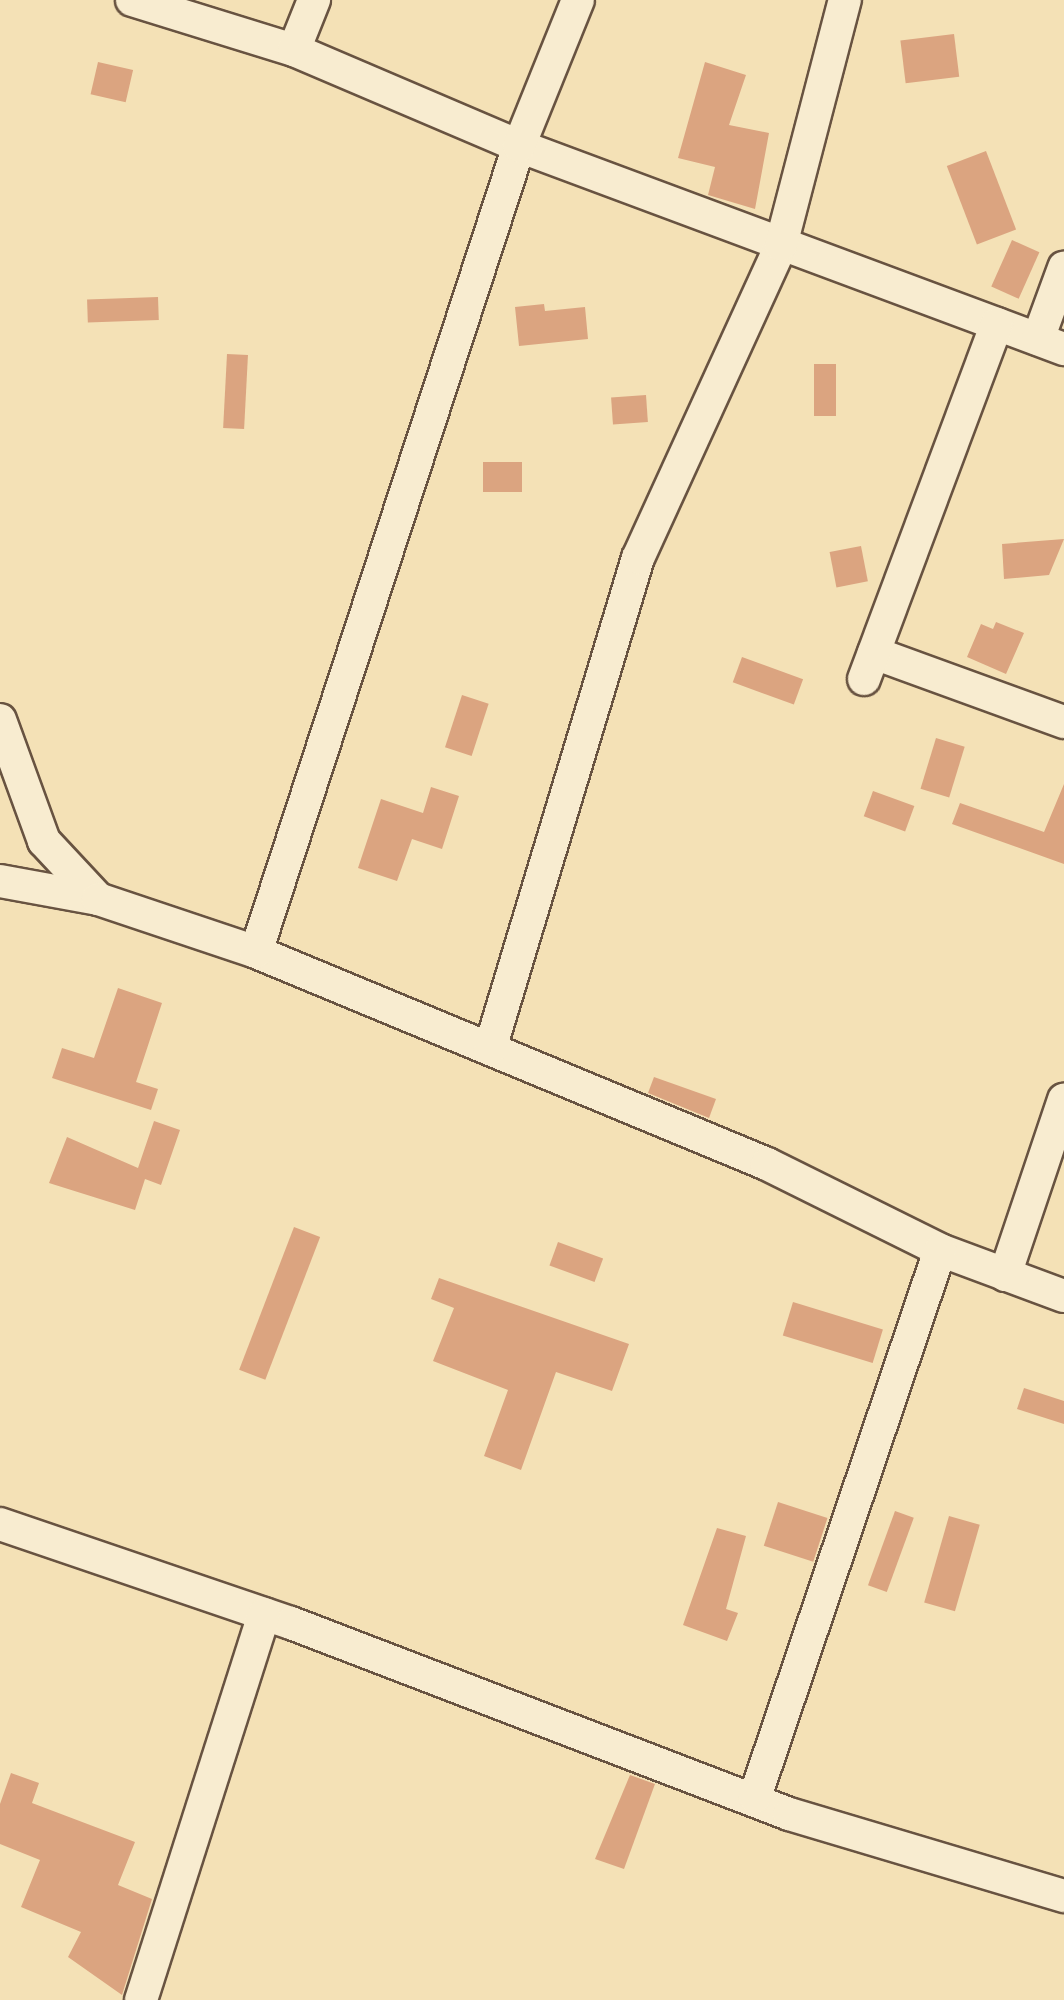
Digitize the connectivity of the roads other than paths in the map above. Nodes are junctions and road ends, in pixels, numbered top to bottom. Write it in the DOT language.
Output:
graph roads {
  1 [pos="132,0"];
  2 [pos="314,0"];
  3 [pos="578,0"];
  4 [pos="845,0"];
  5 [pos="294,50"];
  6 [pos="519,146"];
  7 [pos="780,245"];
  8 [pos="1064,268"];
  9 [pos="997,324"];
  10 [pos="1051,344"];
  11 [pos="0,720"];
  12 [pos="1064,722"];
  13 [pos="0,881"];
  14 [pos="98,900"];
  15 [pos="256,952"];
  16 [pos="490,1049"];
  17 [pos="1064,1100"];
  18 [pos="940,1250"];
  19 [pos="1005,1276"];
  20 [pos="1064,1296"];
  21 [pos="0,1524"];
  22 [pos="264,1614"];
  23 [pos="754,1797"];
  24 [pos="1064,1896"];
  25 [pos="141,2000"];
  1 -- 5 [label="street"];
  2 -- 5 [label="street"];
  3 -- 6 [label="street"];
  4 -- 7 [label="street"];
  5 -- 6 [label="street"];
  6 -- 7 [label="street"];
  6 -- 15 [label="street"];
  7 -- 9 [label="street"];
  7 -- 16 [label="street"];
  8 -- 10 [label="street"];
  9 -- 10 [label="street"];
  9 -- 12 [label="street"];
  11 -- 14 [label="street"];
  13 -- 14 [label="street"];
  14 -- 15 [label="street"];
  15 -- 16 [label="street"];
  16 -- 18 [label="street"];
  17 -- 19 [label="street"];
  18 -- 19 [label="street"];
  18 -- 23 [label="street"];
  19 -- 20 [label="street"];
  21 -- 22 [label="street"];
  22 -- 23 [label="street"];
  22 -- 25 [label="street"];
  23 -- 24 [label="street"];
}
